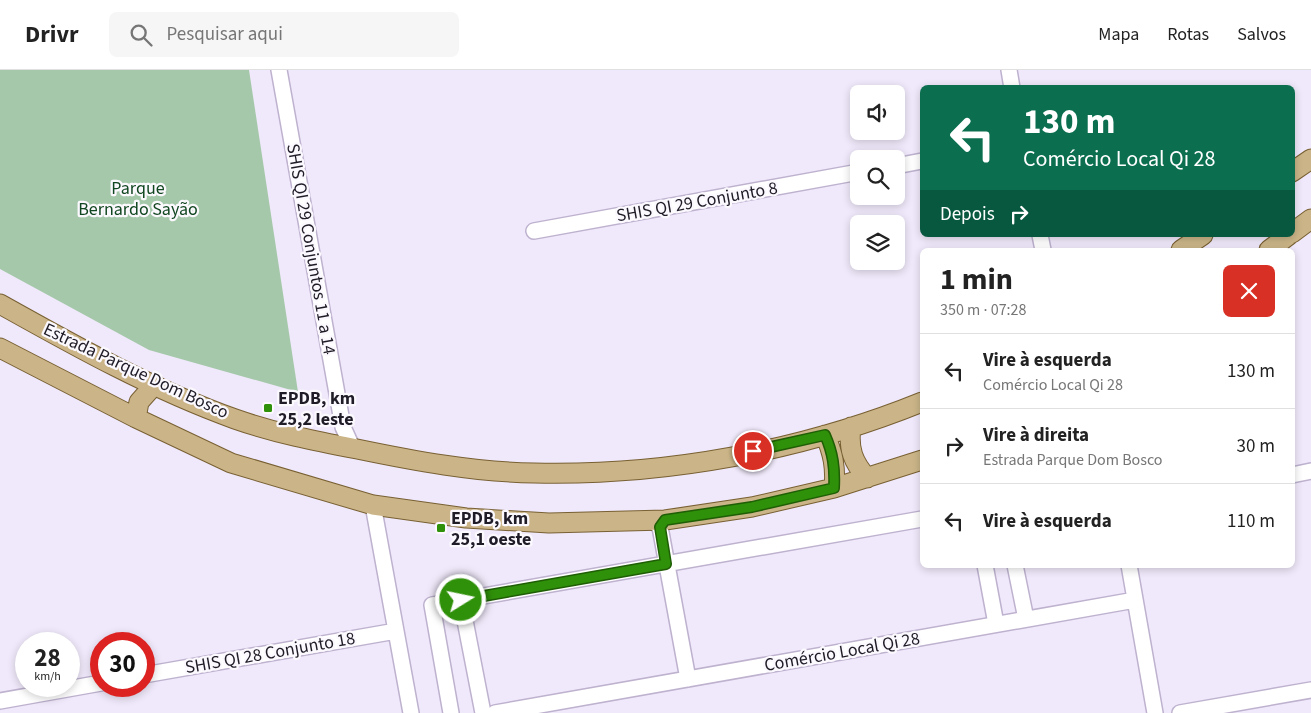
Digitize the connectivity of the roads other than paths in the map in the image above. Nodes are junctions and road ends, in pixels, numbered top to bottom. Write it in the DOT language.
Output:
graph roads {
  1 [pos="279,70"];
  2 [pos="1009,70"];
  3 [pos="1012,85"];
  4 [pos="1311,159"];
  5 [pos="920,161"];
  6 [pos="905,164"];
  7 [pos="1295,170"];
  8 [pos="850,174"];
  9 [pos="1311,219"];
  10 [pos="1295,231"];
  11 [pos="534,232"];
  12 [pos="1200,237"];
  13 [pos="1286,237"];
  14 [pos="1185,248"];
  15 [pos="1272,248"];
  16 [pos="0,304"];
  17 [pos="0,348"];
  18 [pos="154,384"];
  19 [pos="920,403"];
  20 [pos="136,418"];
  21 [pos="343,427"];
  22 [pos="851,427"];
  23 [pos="825,435"];
  24 [pos="334,445"];
  25 [pos="353,449"];
  26 [pos="920,461"];
  27 [pos="1311,472"];
  28 [pos="1295,475"];
  29 [pos="866,478"];
  30 [pos="834,488"];
  31 [pos="373,504"];
  32 [pos="920,519"];
  33 [pos="659,523"];
  34 [pos="666,564"];
  35 [pos="986,568"];
  36 [pos="1016,568"];
  37 [pos="1130,568"];
  38 [pos="461,600"];
  39 [pos="1135,600"];
  40 [pos="1026,619"];
  41 [pos="996,624"];
  42 [pos="396,631"];
  43 [pos="155,674"];
  44 [pos="688,679"];
  45 [pos="90,685"];
  46 [pos="1311,690"];
  47 [pos="0,701"];
  48 [pos="411,713"];
  49 [pos="451,713"];
  50 [pos="484,713"];
  51 [pos="495,713"];
  52 [pos="1155,713"];
  53 [pos="1180,713"];
  1 -- 21 [label="street, SHIS QI 29 Conjuntos 11 a 14"];
  2 -- 3 [label="street"];
  4 -- 7 [label="main road"];
  5 -- 6 [label="street"];
  8 -- 11 [label="street, SHIS QI 29 Conjunto 8"];
  9 -- 10 [label="main road"];
  12 -- 14 [label="main road"];
  13 -- 15 [label="main road"];
  16 -- 18 [label="main road, Estrada Parque Dom Bosco"];
  17 -- 20 [label="main road"];
  18 -- 20 [label="main road"];
  18 -- 24 [label="main road, Estrada Parque Dom Bosco"];
  19 -- 22 [label="main road, Estrada Parque Dom Bosco"];
  20 -- 31 [label="main road"];
  21 -- 24 [label="street"];
  21 -- 25 [label="street, SHIS QI 29 Conjuntos 11 a 14"];
  22 -- 23 [label="main road, Estrada Parque Dom Bosco"];
  22 -- 29 [label="main road"];
  23 -- 25 [label="main road, Estrada Parque Dom Bosco"];
  23 -- 30 [label="main road"];
  24 -- 25 [label="main road, Estrada Parque Dom Bosco"];
  26 -- 29 [label="main road"];
  27 -- 28 [label="street"];
  29 -- 30 [label="main road"];
  30 -- 33 [label="main road"];
  31 -- 33 [label="main road"];
  31 -- 42 [label="street"];
  32 -- 34 [label="street"];
  33 -- 34 [label="street"];
  34 -- 38 [label="street"];
  34 -- 44 [label="street"];
  35 -- 41 [label="street"];
  36 -- 40 [label="street"];
  37 -- 39 [label="street"];
  38 -- 49 [label="street"];
  38 -- 50 [label="street"];
  39 -- 40 [label="street, Comércio Local Qi 28"];
  39 -- 52 [label="street"];
  40 -- 41 [label="street, Comércio Local Qi 28"];
  41 -- 44 [label="street, Comércio Local Qi 28"];
  42 -- 43 [label="street, SHIS QI 28 Conjunto 18"];
  42 -- 48 [label="street"];
  44 -- 51 [label="street, Comércio Local Qi 28"];
  45 -- 47 [label="street"];
  46 -- 53 [label="street"];
}
